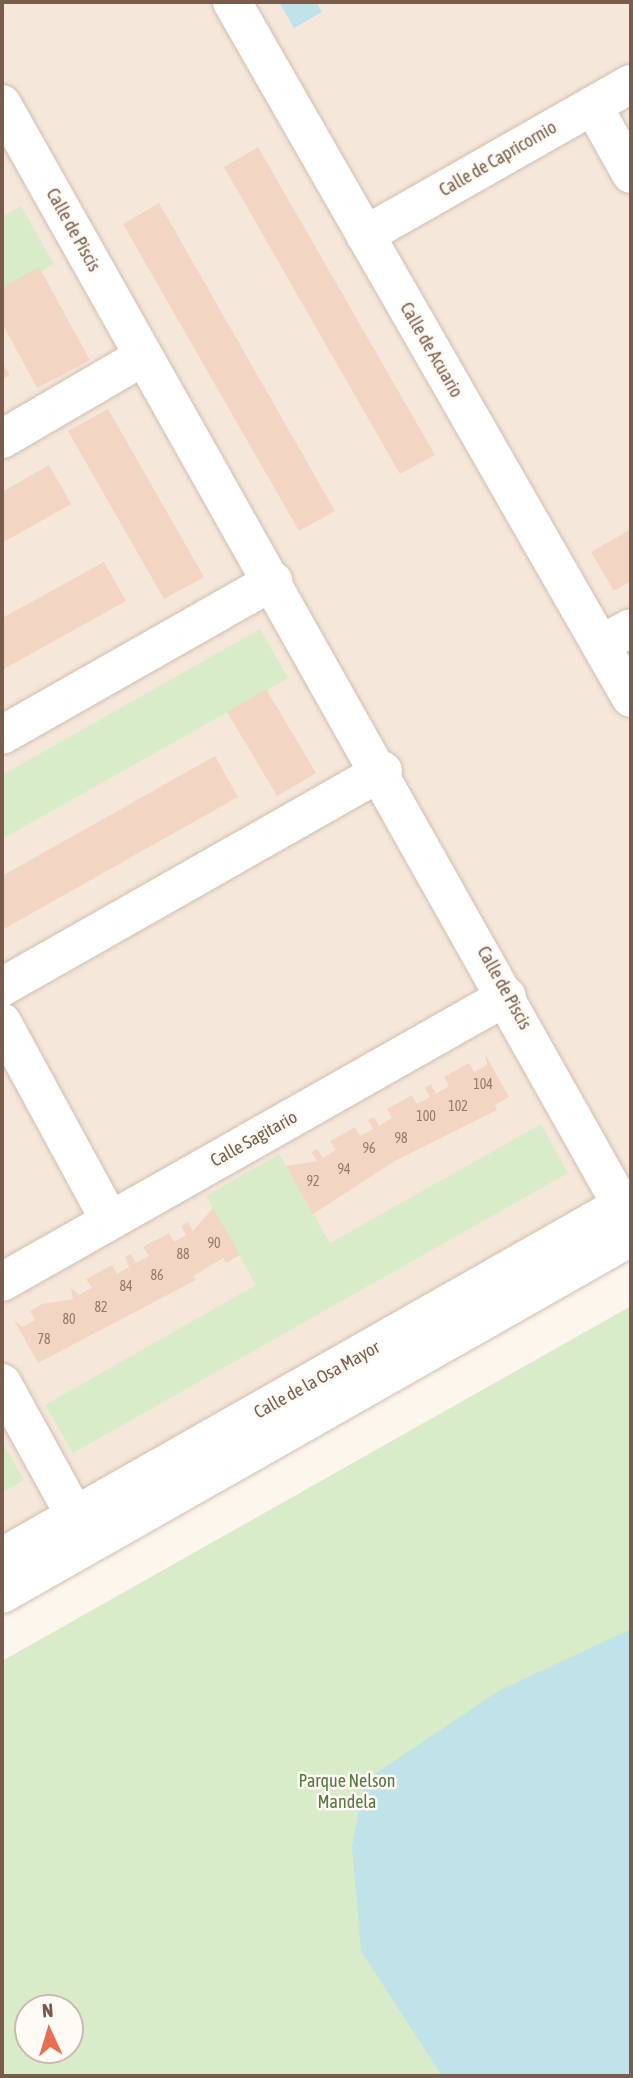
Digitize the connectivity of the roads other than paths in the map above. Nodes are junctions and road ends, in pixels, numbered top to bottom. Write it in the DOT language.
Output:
graph roads {
  1 [pos="232,2"];
  2 [pos="631,84"];
  3 [pos="2,104"];
  4 [pos="593,106"];
  5 [pos="631,174"];
  6 [pos="365,235"];
  7 [pos="144,356"];
  8 [pos="2,439"];
  9 [pos="273,581"];
  10 [pos="616,636"];
  11 [pos="631,698"];
  12 [pos="2,735"];
  13 [pos="383,771"];
  14 [pos="2,988"];
  15 [pos="507,996"];
  16 [pos="2,1023"];
  17 [pos="628,1214"];
  18 [pos="110,1221"];
  19 [pos="2,1282"];
  20 [pos="2,1383"];
  21 [pos="75,1516"];
  22 [pos="2,1557"];
  23 [pos="2,1594"];
  1 -- 6 [label="street, Calle de Acuario"];
  2 -- 4 [label="street, Calle de Capricornio"];
  3 -- 7 [label="street, Calle de Piscis"];
  4 -- 5 [label="street"];
  4 -- 6 [label="street, Calle de Capricornio"];
  6 -- 10 [label="street, Calle de Acuario"];
  7 -- 8 [label="street"];
  7 -- 9 [label="street, Calle de Piscis"];
  9 -- 12 [label="street"];
  9 -- 13 [label="street, Calle de Piscis"];
  10 -- 11 [label="street, Calle de Acuario"];
  13 -- 14 [label="street"];
  13 -- 15 [label="street, Calle de Piscis"];
  15 -- 17 [label="street, Calle de Piscis"];
  15 -- 18 [label="street, Calle Sagitario"];
  16 -- 18 [label="street"];
  17 -- 21 [label="street, Calle de la Osa Mayor"];
  17 -- 23 [label="street, Calle de la Osa Mayor"];
  18 -- 19 [label="street, Calle Sagitario"];
  20 -- 21 [label="street"];
  21 -- 22 [label="street, Calle de la Osa Mayor"];
}
